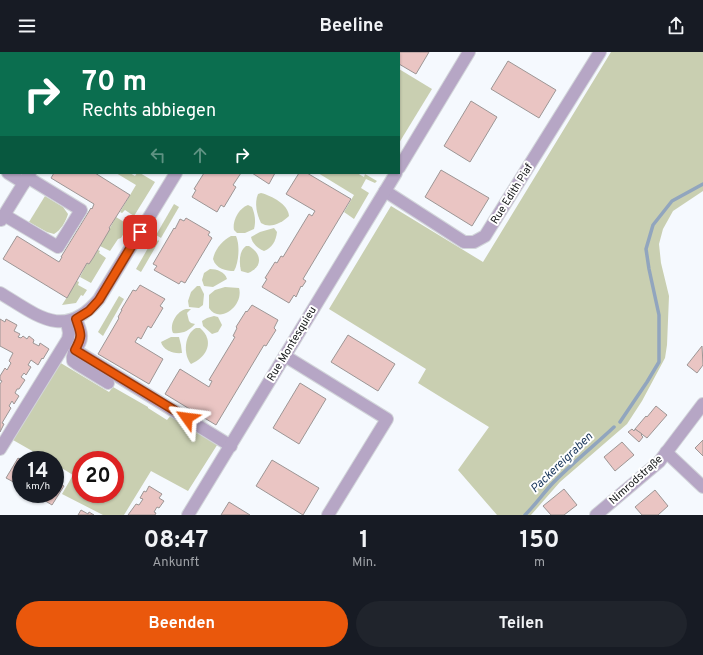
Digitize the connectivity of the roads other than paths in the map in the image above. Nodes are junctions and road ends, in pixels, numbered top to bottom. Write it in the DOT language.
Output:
graph roads {
  1 [pos="469,52"];
  2 [pos="600,52"];
  3 [pos="400,163"];
  4 [pos="12,174"];
  5 [pos="175,174"];
  6 [pos="394,174"];
  7 [pos="27,178"];
  8 [pos="385,191"];
  9 [pos="2,218"];
  10 [pos="0,293"];
  11 [pos="72,320"];
  12 [pos="75,350"];
  13 [pos="285,356"];
  14 [pos="108,383"];
  15 [pos="703,404"];
  16 [pos="231,446"];
  17 [pos="0,449"];
  18 [pos="666,452"];
  19 [pos="703,487"];
  20 [pos="188,515"];
  21 [pos="328,515"];
  22 [pos="596,515"];
  1 -- 3 [label="street, Rue Montesquieu"];
  2 -- 8 [label="street, Rue Edith Piaf"];
  4 -- 7 [label="street"];
  5 -- 11 [label="street"];
  6 -- 8 [label="street, Rue Montesquieu"];
  7 -- 9 [label="street"];
  7 -- 9 [label="street"];
  8 -- 13 [label="street, Rue Montesquieu"];
  10 -- 11 [label="street"];
  11 -- 12 [label="street"];
  11 -- 17 [label="street"];
  12 -- 14 [label="street"];
  12 -- 16 [label="street"];
  13 -- 16 [label="street, Rue Montesquieu"];
  13 -- 21 [label="street"];
  15 -- 18 [label="street, Nimrodstraße"];
  16 -- 20 [label="street, Rue Montesquieu"];
  18 -- 19 [label="street"];
  18 -- 22 [label="street, Nimrodstraße"];
}
